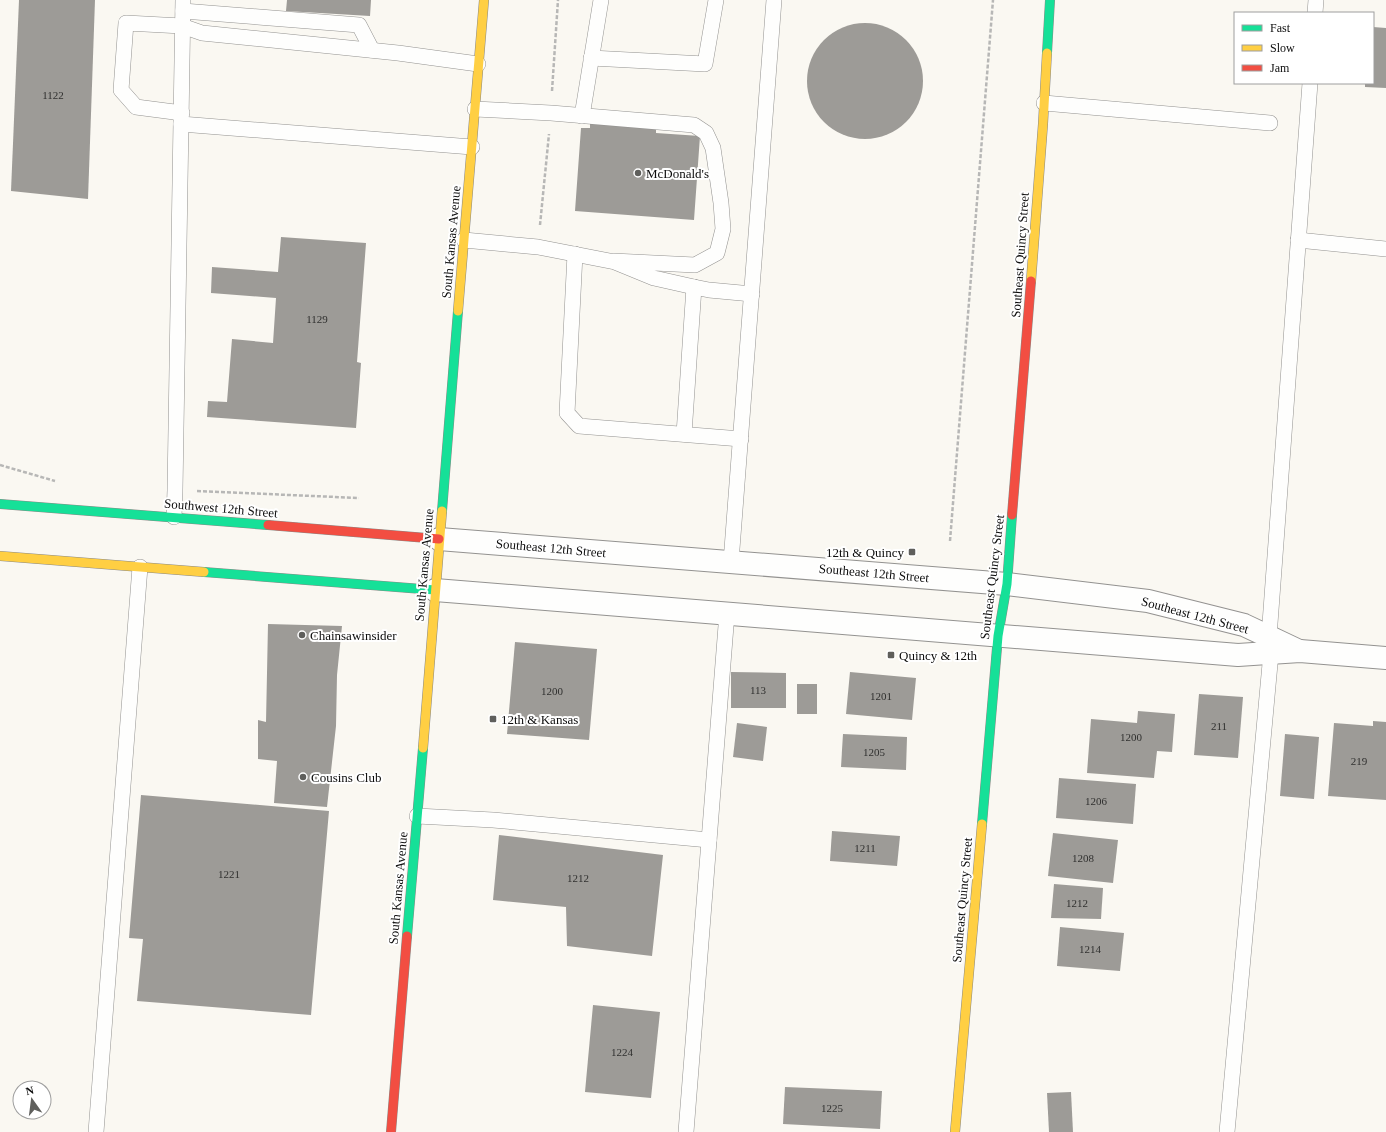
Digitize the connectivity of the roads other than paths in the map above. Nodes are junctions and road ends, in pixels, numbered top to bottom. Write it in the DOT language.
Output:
graph roads {
  1 [pos="484,0"];
  2 [pos="600,0"];
  3 [pos="716,0"];
  4 [pos="774,0"];
  5 [pos="1050,0"];
  6 [pos="1316,0"];
  7 [pos="182,12"];
  8 [pos="1315,12"];
  9 [pos="372,50"];
  10 [pos="591,58"];
  11 [pos="478,64"];
  12 [pos="1310,84"];
  13 [pos="1044,103"];
  14 [pos="475,109"];
  15 [pos="582,116"];
  16 [pos="181,118"];
  17 [pos="1270,123"];
  18 [pos="472,147"];
  19 [pos="464,240"];
  20 [pos="1298,240"];
  21 [pos="1386,249"];
  22 [pos="575,254"];
  23 [pos="613,261"];
  24 [pos="694,287"];
  25 [pos="752,294"];
  26 [pos="684,434"];
  27 [pos="741,439"];
  28 [pos="0,504"];
  29 [pos="174,517"];
  30 [pos="440,539"];
  31 [pos="0,556"];
  32 [pos="731,562"];
  33 [pos="140,567"];
  34 [pos="1007,584"];
  35 [pos="435,590"];
  36 [pos="727,613"];
  37 [pos="998,636"];
  38 [pos="1270,645"];
  39 [pos="1386,658"];
  40 [pos="417,816"];
  41 [pos="709,840"];
  42 [pos="96,1132"];
  43 [pos="391,1132"];
  44 [pos="686,1132"];
  45 [pos="955,1132"];
  46 [pos="1227,1132"];
  1 -- 11 [label="main road, South Kansas Avenue"];
  2 -- 10 [label="lane"];
  3 -- 10 [label="lane"];
  4 -- 25 [label="lane"];
  5 -- 13 [label="main road, Southeast Quincy Street"];
  6 -- 8 [label="lane"];
  7 -- 9 [label="lane"];
  7 -- 9 [label="lane"];
  7 -- 16 [label="lane"];
  7 -- 16 [label="lane"];
  9 -- 11 [label="lane"];
  10 -- 15 [label="lane"];
  11 -- 14 [label="main road, South Kansas Avenue"];
  12 -- 20 [label="lane"];
  13 -- 17 [label="lane"];
  13 -- 34 [label="main road, Southeast Quincy Street"];
  14 -- 15 [label="lane"];
  14 -- 18 [label="main road, South Kansas Avenue"];
  15 -- 23 [label="lane"];
  16 -- 18 [label="lane"];
  16 -- 29 [label="lane"];
  18 -- 19 [label="main road, South Kansas Avenue"];
  19 -- 22 [label="lane"];
  19 -- 30 [label="main road, South Kansas Avenue"];
  20 -- 21 [label="lane"];
  20 -- 38 [label="lane"];
  22 -- 23 [label="lane"];
  22 -- 26 [label="lane"];
  23 -- 24 [label="lane"];
  24 -- 25 [label="lane"];
  24 -- 26 [label="lane"];
  25 -- 27 [label="lane"];
  26 -- 27 [label="lane"];
  27 -- 32 [label="lane"];
  28 -- 29 [label="main road, Southwest 12th Street"];
  29 -- 30 [label="main road, Southwest 12th Street"];
  30 -- 32 [label="street, Southeast 12th Street"];
  30 -- 35 [label="main road, South Kansas Avenue"];
  31 -- 33 [label="main road"];
  32 -- 34 [label="street, Southeast 12th Street"];
  33 -- 35 [label="main road"];
  33 -- 42 [label="lane"];
  34 -- 37 [label="main road, Southeast Quincy Street"];
  34 -- 38 [label="street, Southeast 12th Street"];
  35 -- 36 [label="street, Southeast 12th Street"];
  35 -- 40 [label="main road, South Kansas Avenue"];
  36 -- 37 [label="street, Southeast 12th Street"];
  36 -- 41 [label="lane"];
  37 -- 38 [label="street, Southeast 12th Street"];
  37 -- 45 [label="main road, Southeast Quincy Street"];
  38 -- 39 [label="street, Southeast 12th Street"];
  38 -- 46 [label="lane"];
  40 -- 41 [label="lane"];
  40 -- 43 [label="main road, South Kansas Avenue"];
  41 -- 44 [label="lane"];
}
